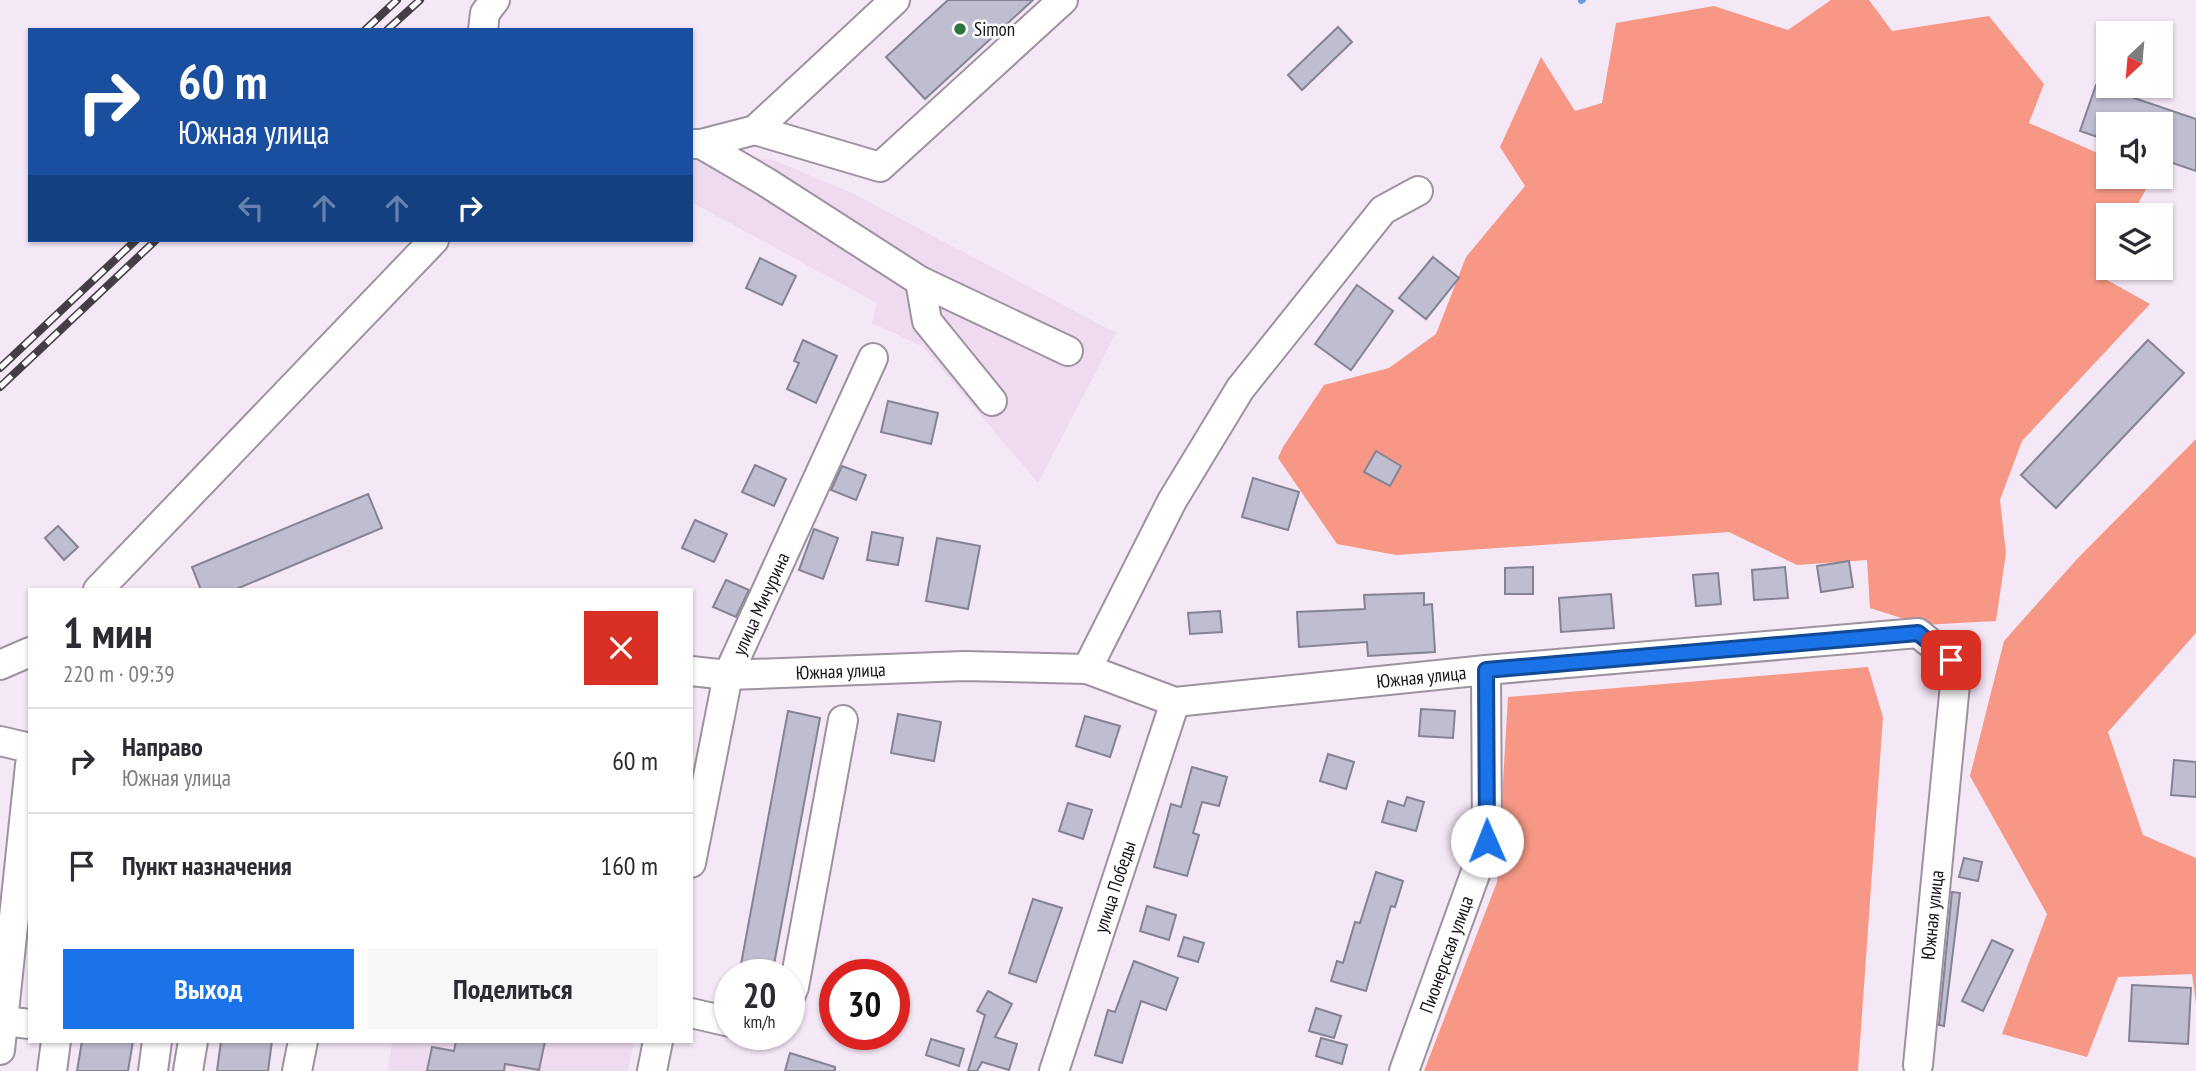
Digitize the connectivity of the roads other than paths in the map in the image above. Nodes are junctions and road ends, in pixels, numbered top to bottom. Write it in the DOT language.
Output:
graph roads {
  1 [pos="495,0"];
  2 [pos="895,0"];
  3 [pos="1063,0"];
  4 [pos="483,28"];
  5 [pos="755,130"];
  6 [pos="696,144"];
  7 [pos="1418,191"];
  8 [pos="432,242"];
  9 [pos="920,281"];
  10 [pos="1068,351"];
  11 [pos="873,358"];
  12 [pos="992,401"];
  13 [pos="126,578"];
  14 [pos="103,588"];
  15 [pos="28,653"];
  16 [pos="0,665"];
  17 [pos="1087,669"];
  18 [pos="1486,670"];
  19 [pos="693,671"];
  20 [pos="728,675"];
  21 [pos="1175,702"];
  22 [pos="842,720"];
  23 [pos="0,741"];
  24 [pos="28,748"];
  25 [pos="28,780"];
  26 [pos="693,853"];
  27 [pos="799,959"];
  28 [pos="4,965"];
  29 [pos="693,1013"];
  30 [pos="714,1018"];
  31 [pos="16,1023"];
  32 [pos="56,1043"];
  33 [pos="157,1043"];
  34 [pos="193,1043"];
  35 [pos="303,1043"];
  36 [pos="657,1043"];
  37 [pos="0,1050"];
  38 [pos="1918,1065"];
  39 [pos="51,1071"];
  40 [pos="153,1071"];
  41 [pos="188,1071"];
  42 [pos="298,1071"];
  43 [pos="652,1071"];
  44 [pos="1054,1071"];
  45 [pos="1404,1071"];
  1 -- 4 [label="street"];
  2 -- 5 [label="street"];
  3 -- 5 [label="street"];
  5 -- 6 [label="street"];
  6 -- 9 [label="street"];
  7 -- 17 [label="street"];
  8 -- 13 [label="street"];
  9 -- 10 [label="street"];
  9 -- 12 [label="street"];
  11 -- 20 [label="street, улица Мичурина"];
  13 -- 14 [label="street"];
  15 -- 16 [label="street"];
  17 -- 20 [label="street, Южная улица"];
  17 -- 21 [label="street, Южная улица"];
  18 -- 21 [label="street, Южная улица"];
  18 -- 38 [label="street, Южная улица"];
  18 -- 45 [label="street, Пионерская улица"];
  19 -- 20 [label="street, Южная улица"];
  20 -- 26 [label="street, улица Мичурина"];
  21 -- 44 [label="street, улица Победы"];
  22 -- 27 [label="street"];
  23 -- 24 [label="street"];
  25 -- 28 [label="street"];
  28 -- 31 [label="street"];
  29 -- 30 [label="street"];
  31 -- 37 [label="street"];
  32 -- 39 [label="street"];
  33 -- 40 [label="street"];
  34 -- 41 [label="street"];
  35 -- 42 [label="street"];
  36 -- 43 [label="street"];
}
